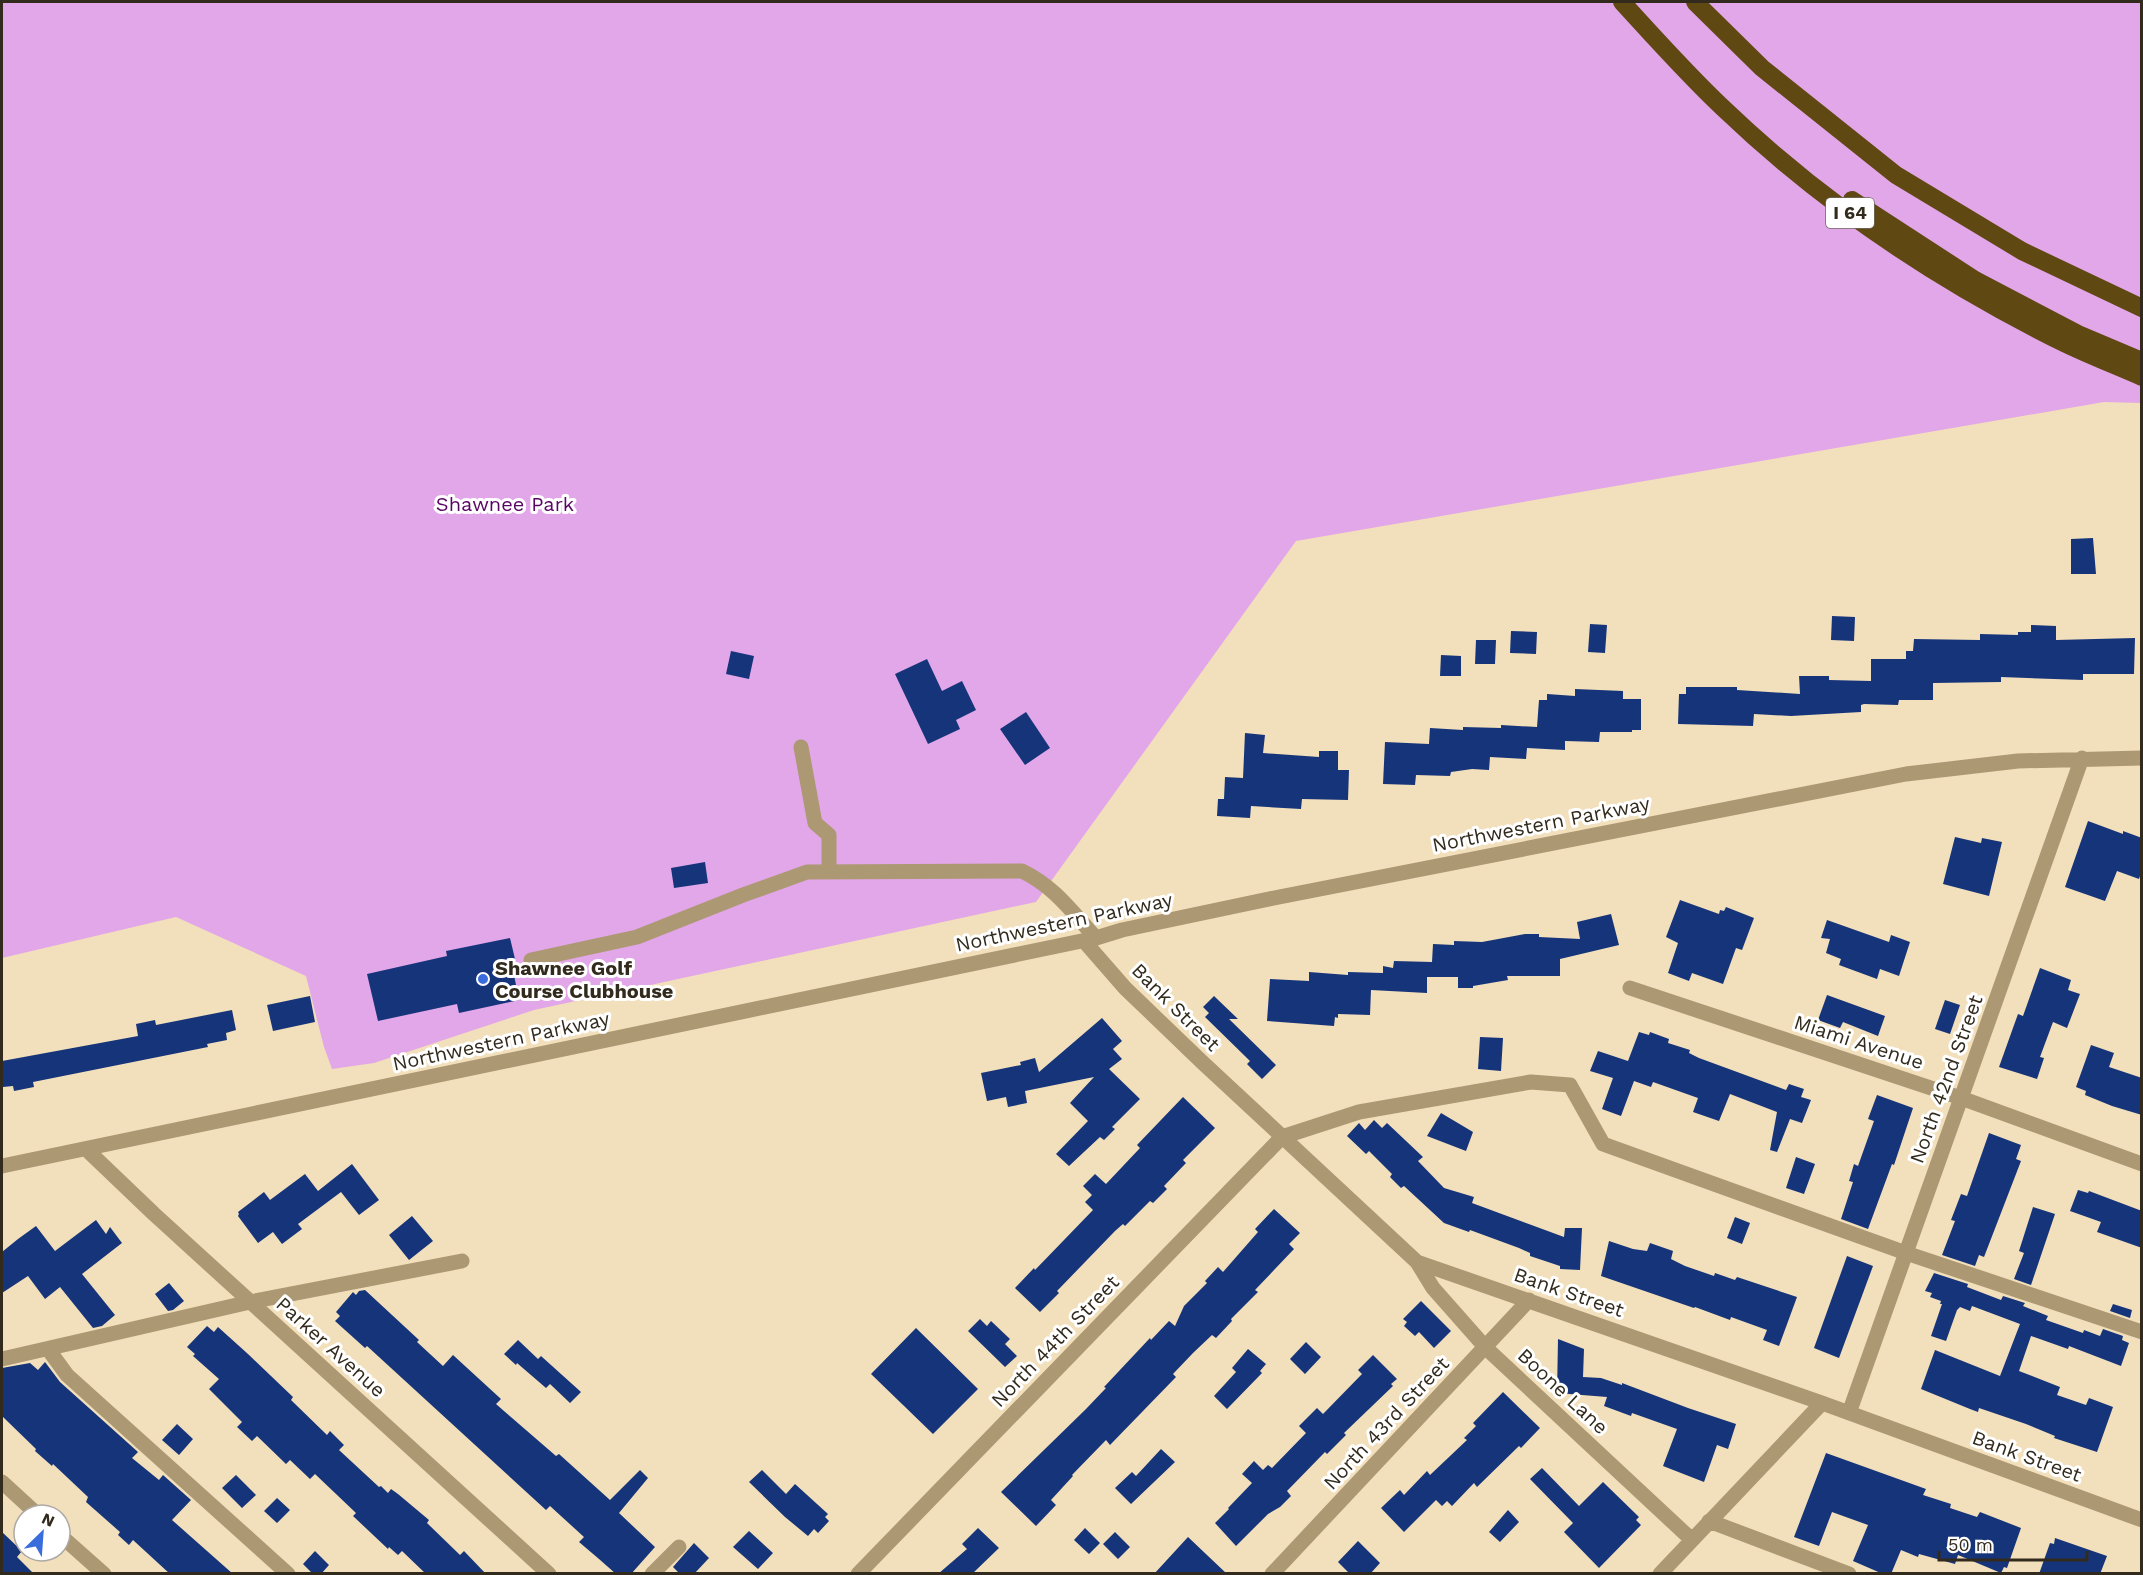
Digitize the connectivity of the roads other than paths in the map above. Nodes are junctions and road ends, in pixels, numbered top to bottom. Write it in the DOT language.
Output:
graph roads {
  1 [pos="1622,2"];
  2 [pos="1637,2"];
  3 [pos="1695,2"];
  4 [pos="2142,308"];
  5 [pos="2129,361"];
  6 [pos="2142,377"];
  7 [pos="801,747"];
  8 [pos="2142,758"];
  9 [pos="2082,759"];
  10 [pos="829,871"];
  11 [pos="1090,940"];
  12 [pos="531,960"];
  13 [pos="1630,988"];
  14 [pos="1961,1098"];
  15 [pos="1282,1137"];
  16 [pos="86,1149"];
  17 [pos="2142,1164"];
  18 [pos="2,1166"];
  19 [pos="1906,1253"];
  20 [pos="462,1261"];
  21 [pos="1417,1262"];
  22 [pos="1529,1300"];
  23 [pos="250,1302"];
  24 [pos="2142,1332"];
  25 [pos="48,1348"];
  26 [pos="1486,1348"];
  27 [pos="2,1359"];
  28 [pos="1822,1403"];
  29 [pos="1849,1413"];
  30 [pos="2,1482"];
  31 [pos="25,1503"];
  32 [pos="2142,1520"];
  33 [pos="1709,1521"];
  34 [pos="1692,1540"];
  35 [pos="72,1546"];
  36 [pos="679,1547"];
  37 [pos="104,1574"];
  38 [pos="288,1574"];
  39 [pos="549,1574"];
  40 [pos="652,1574"];
  41 [pos="858,1574"];
  42 [pos="1272,1574"];
  43 [pos="1660,1574"];
  44 [pos="1849,1574"];
  1 -- 5 [label="highway, I 64"];
  2 -- 5 [label="highway"];
  3 -- 4 [label="highway"];
  5 -- 6 [label="highway, I 64"];
  7 -- 10 [label="street"];
  8 -- 9 [label="street, Northwestern Parkway"];
  9 -- 11 [label="street, Northwestern Parkway"];
  9 -- 14 [label="street, North 42nd Street"];
  10 -- 11 [label="street, Bank Street"];
  10 -- 12 [label="street, Bank Street"];
  11 -- 15 [label="street, Bank Street"];
  11 -- 16 [label="street, Northwestern Parkway"];
  13 -- 14 [label="street, Miami Avenue"];
  14 -- 17 [label="street, Miami Avenue"];
  14 -- 19 [label="street, North 42nd Street"];
  15 -- 19 [label="street"];
  15 -- 21 [label="street, Bank Street"];
  15 -- 41 [label="street, North 44th Street"];
  16 -- 18 [label="street, Northwestern Parkway"];
  16 -- 23 [label="street, Parker Avenue"];
  19 -- 24 [label="street"];
  19 -- 29 [label="street, North 42nd Street"];
  20 -- 23 [label="street"];
  21 -- 22 [label="street, Bank Street"];
  21 -- 26 [label="street, Boone Lane"];
  22 -- 26 [label="street, North 43rd Street"];
  22 -- 28 [label="street, Bank Street"];
  23 -- 25 [label="street"];
  23 -- 39 [label="street, Parker Avenue"];
  25 -- 27 [label="street"];
  25 -- 38 [label="street"];
  26 -- 34 [label="street, Boone Lane"];
  26 -- 42 [label="street, North 43rd Street"];
  28 -- 29 [label="street, Bank Street"];
  28 -- 33 [label="street"];
  29 -- 32 [label="street, Bank Street"];
  30 -- 31 [label="street"];
  33 -- 34 [label="street"];
  33 -- 44 [label="street"];
  34 -- 43 [label="street"];
  35 -- 37 [label="street"];
  36 -- 40 [label="street"];
}
